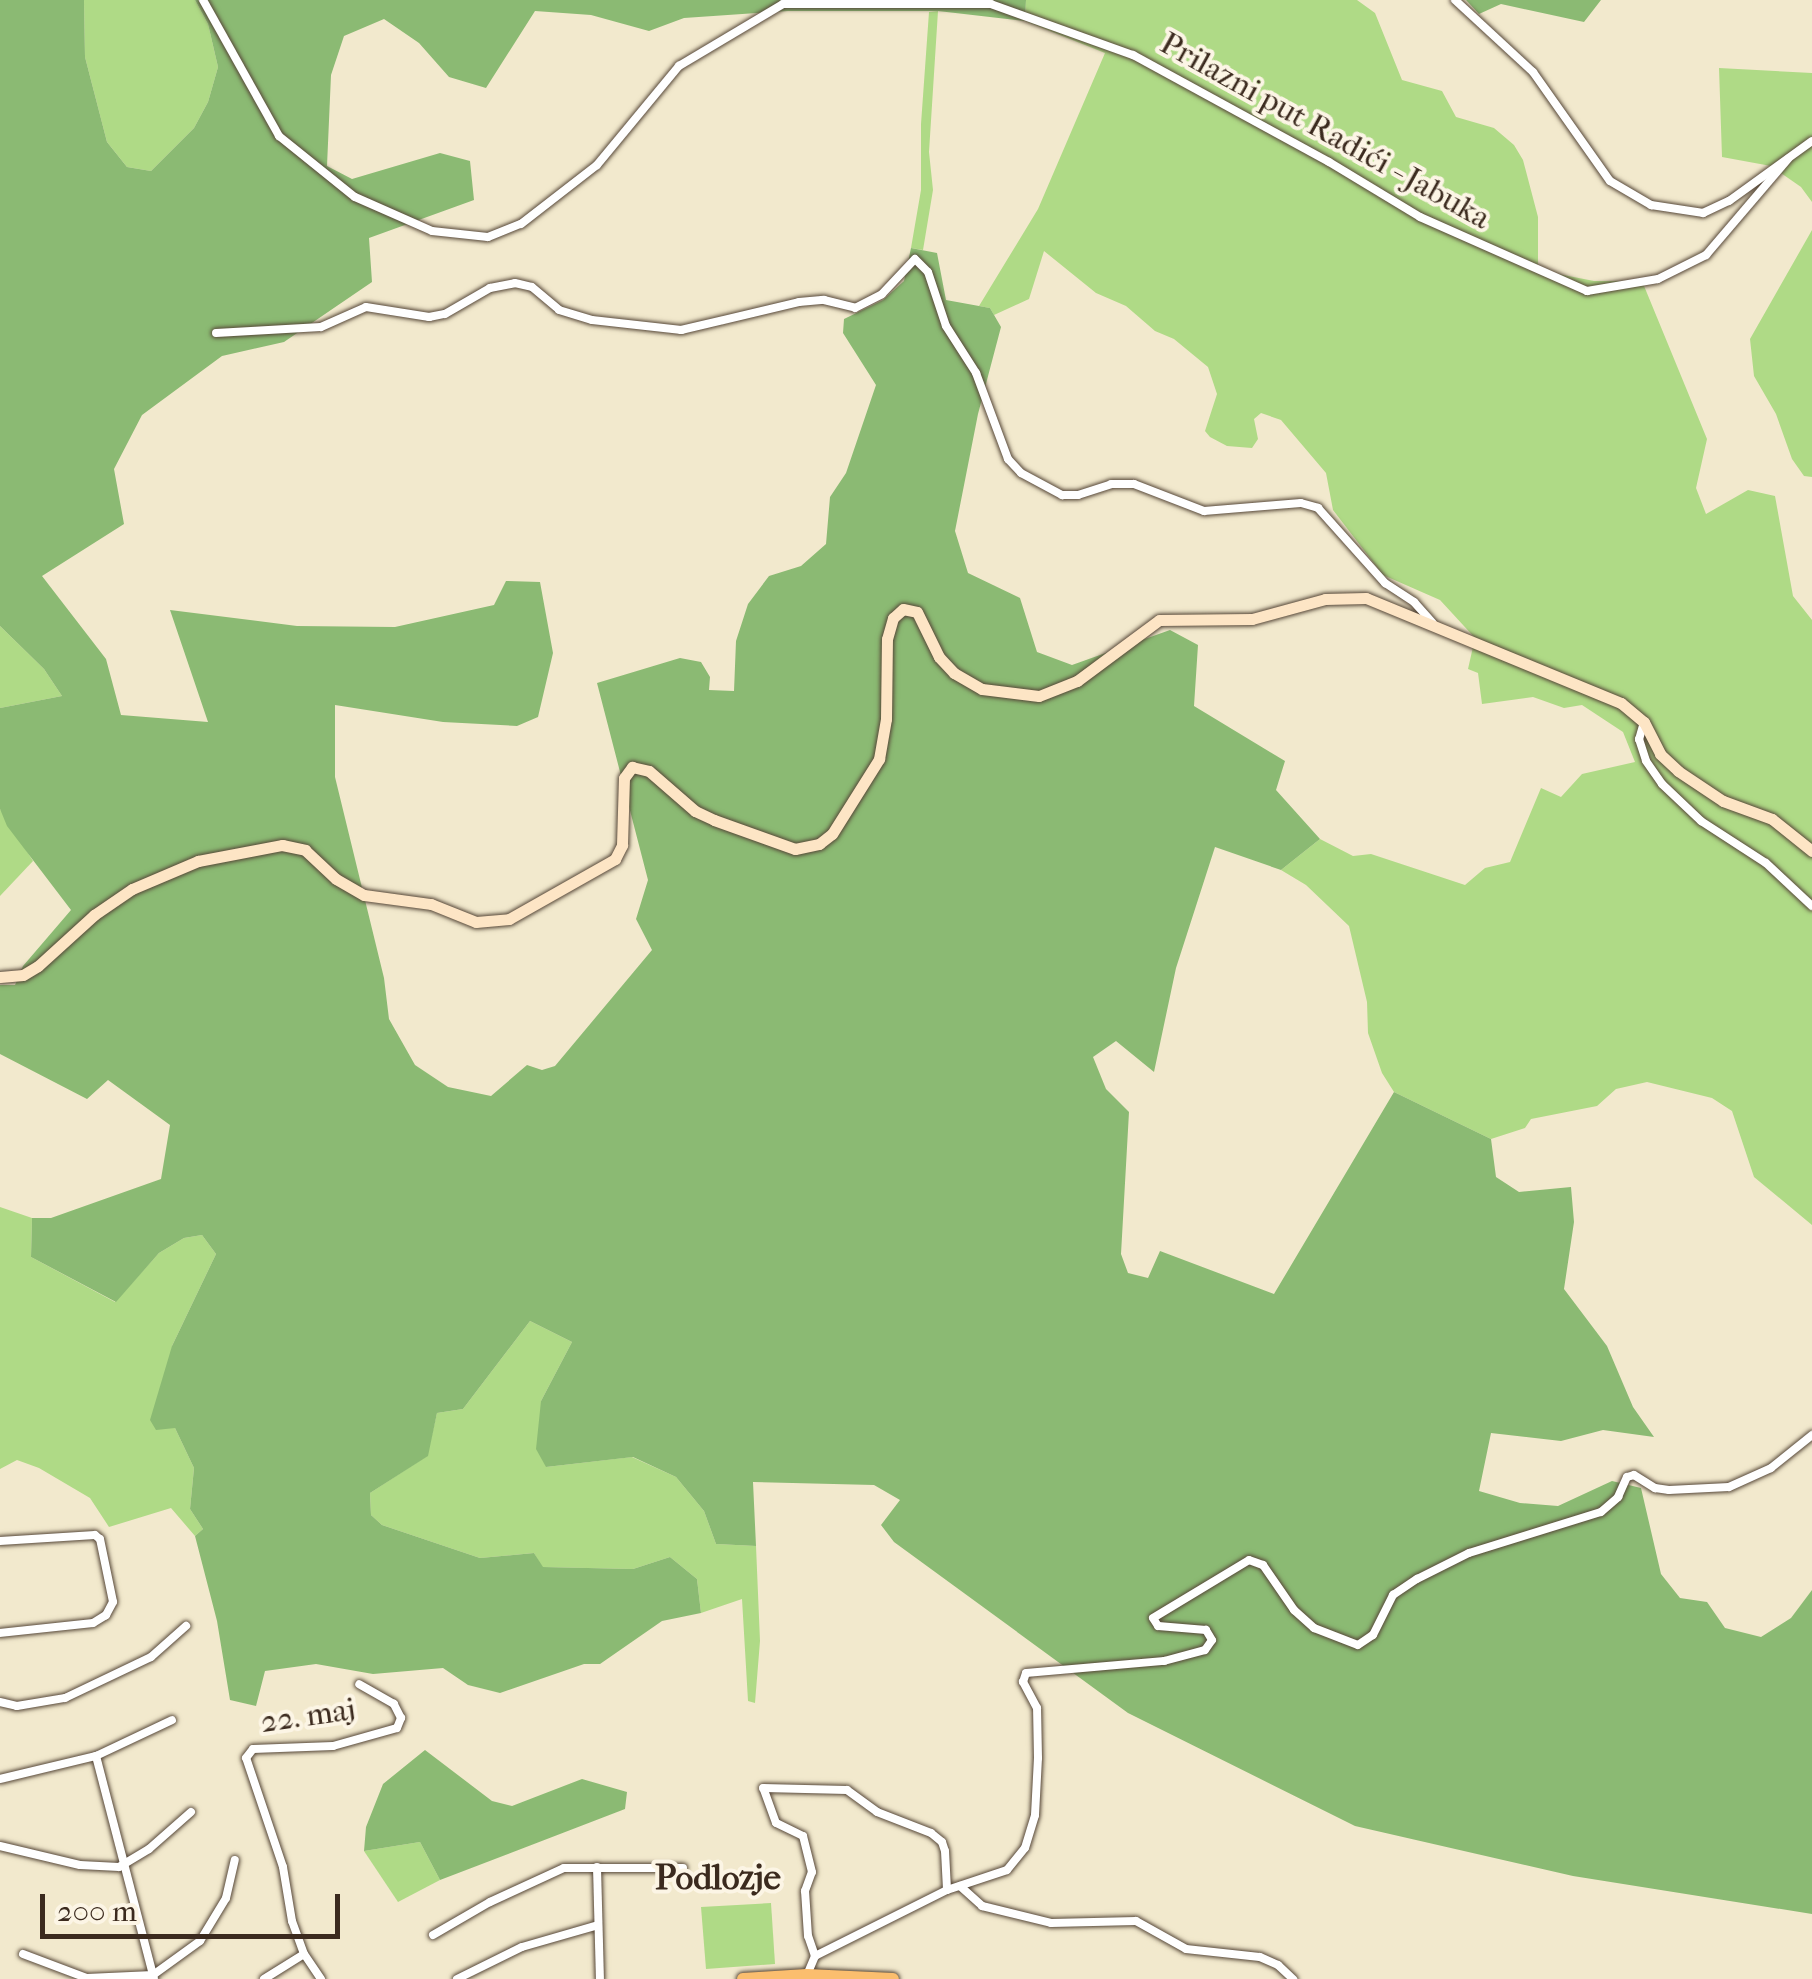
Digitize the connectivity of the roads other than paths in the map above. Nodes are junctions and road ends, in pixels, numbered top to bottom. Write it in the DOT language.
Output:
graph roads {
  1 [pos="203,0"];
  2 [pos="1455,0"];
  3 [pos="1812,141"];
  4 [pos="1788,159"];
  5 [pos="216,333"];
  6 [pos="1436,627"];
  7 [pos="1644,722"];
  8 [pos="1812,850"];
  9 [pos="1812,906"];
  10 [pos="0,977"];
  11 [pos="1812,1434"];
  12 [pos="0,1541"];
  13 [pos="186,1626"];
  14 [pos="0,1634"];
  15 [pos="359,1684"];
  16 [pos="0,1702"];
  17 [pos="172,1720"];
  18 [pos="96,1756"];
  19 [pos="0,1779"];
  20 [pos="191,1812"];
  21 [pos="0,1846"];
  22 [pos="234,1860"];
  23 [pos="124,1864"];
  24 [pos="596,1867"];
  25 [pos="682,1868"];
  26 [pos="960,1886"];
  27 [pos="946,1890"];
  28 [pos="598,1925"];
  29 [pos="433,1935"];
  30 [pos="22,1954"];
  31 [pos="304,1954"];
  32 [pos="816,1956"];
  33 [pos="808,1975"];
  34 [pos="153,1977"];
  35 [pos="264,1979"];
  36 [pos="321,1979"];
  37 [pos="457,1979"];
  38 [pos="600,1979"];
  39 [pos="742,1979"];
  40 [pos="893,1979"];
  41 [pos="1293,1979"];
  1 -- 4 [label="street, Prilazni put Radići - Jabuka"];
  2 -- 4 [label="street"];
  3 -- 4 [label="street"];
  5 -- 6 [label="street"];
  6 -- 7 [label="main road"];
  6 -- 10 [label="main road"];
  7 -- 8 [label="main road"];
  7 -- 9 [label="street"];
  11 -- 26 [label="street"];
  12 -- 14 [label="street"];
  13 -- 16 [label="street"];
  15 -- 31 [label="street, 22. maj"];
  17 -- 18 [label="street"];
  18 -- 19 [label="street"];
  18 -- 23 [label="street"];
  20 -- 23 [label="street"];
  21 -- 23 [label="street"];
  22 -- 34 [label="street"];
  23 -- 34 [label="street"];
  24 -- 25 [label="street"];
  24 -- 28 [label="street"];
  24 -- 29 [label="street"];
  26 -- 27 [label="street"];
  26 -- 41 [label="street"];
  27 -- 32 [label="street"];
  27 -- 32 [label="street"];
  28 -- 37 [label="street"];
  28 -- 38 [label="street"];
  30 -- 34 [label="street"];
  31 -- 35 [label="street"];
  31 -- 36 [label="street, 22. maj"];
  32 -- 33 [label="street"];
  33 -- 39 [label="main road"];
  33 -- 40 [label="main road"];
}
